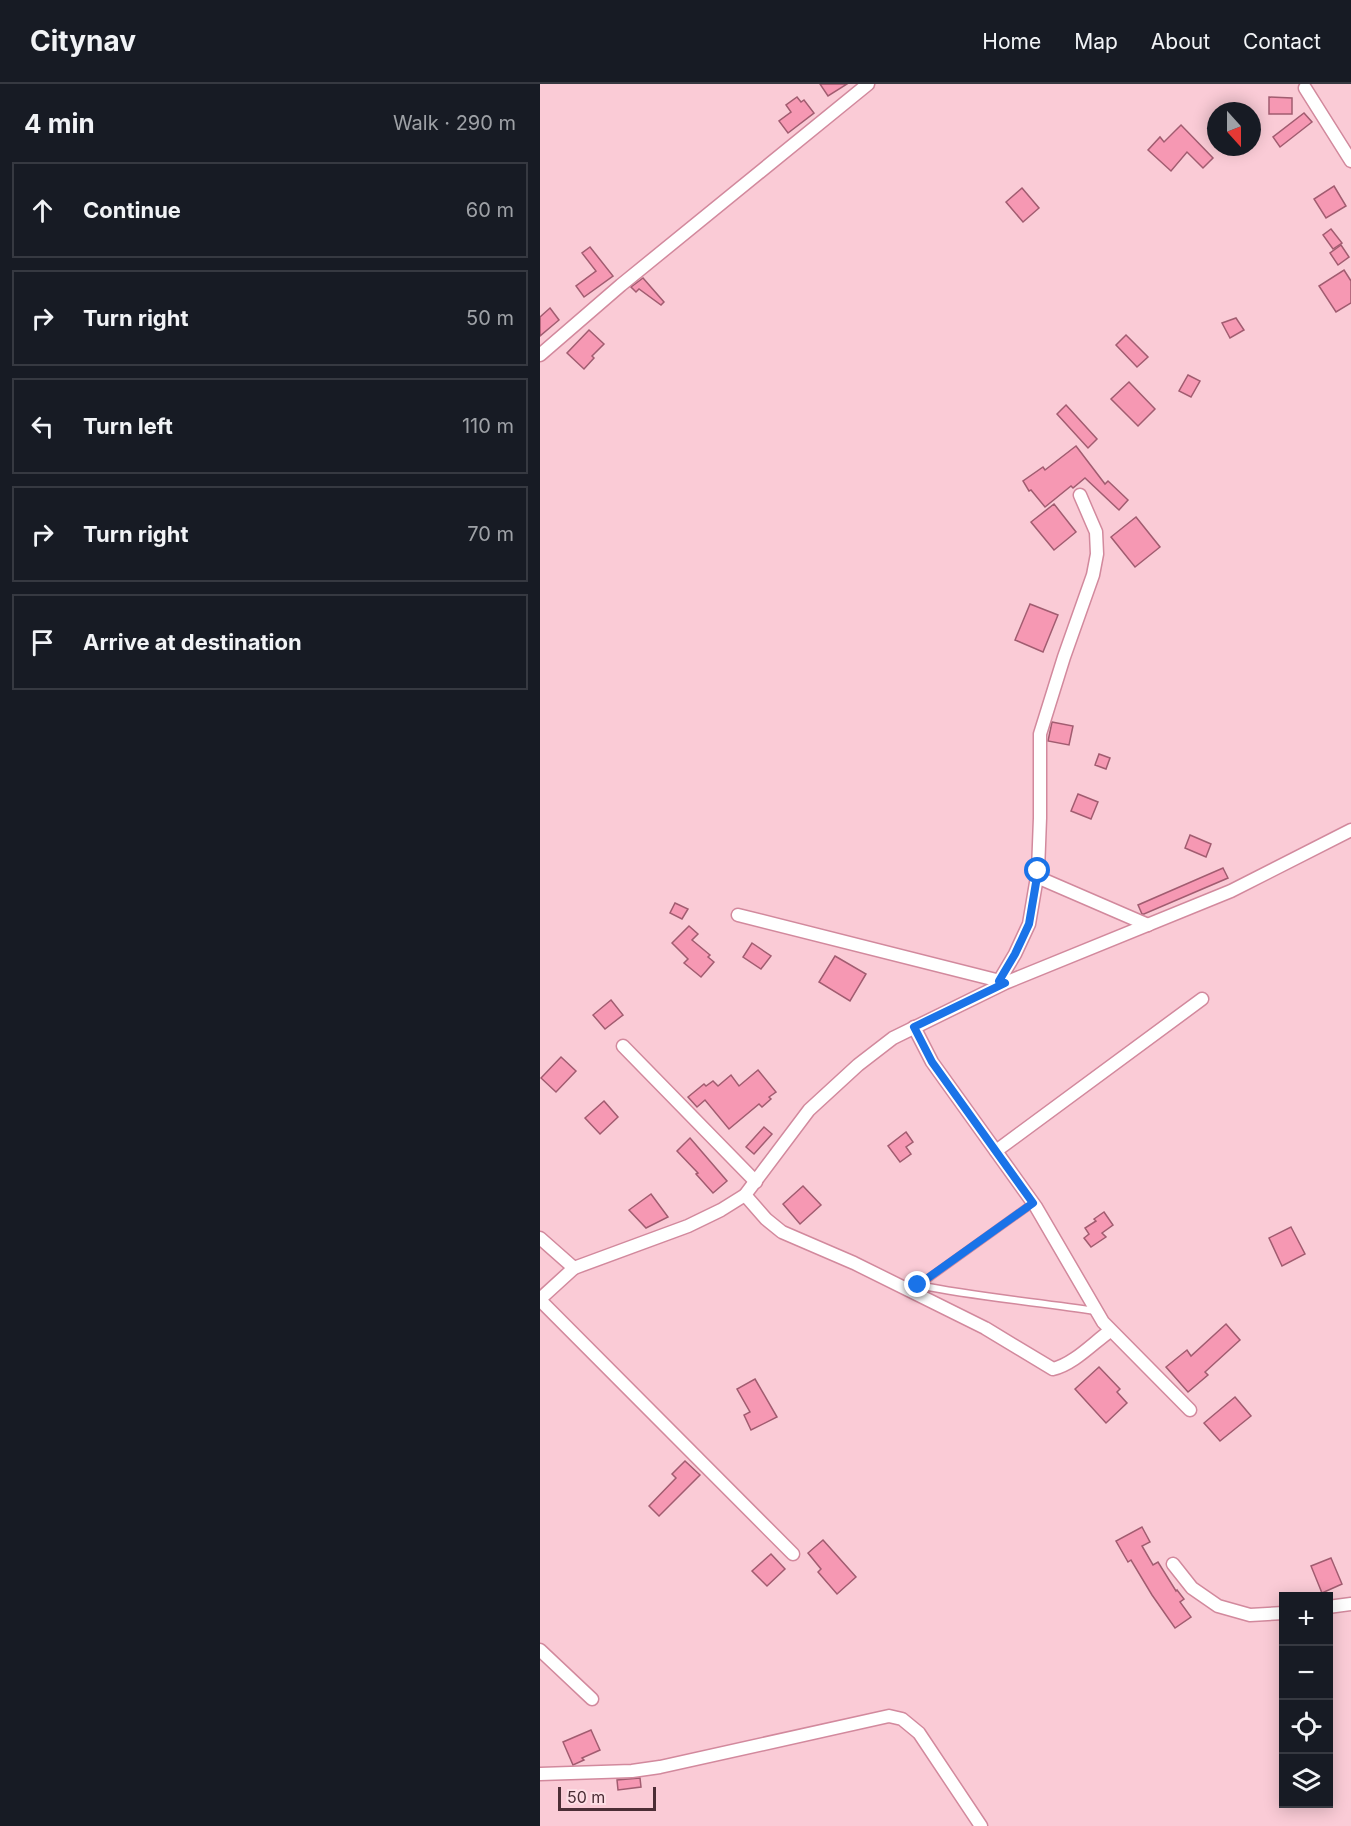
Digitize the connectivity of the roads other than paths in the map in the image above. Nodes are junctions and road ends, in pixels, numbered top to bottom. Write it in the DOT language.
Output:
graph roads {
  1 [pos="866,85"];
  2 [pos="1305,88"];
  3 [pos="1351,161"];
  4 [pos="540,355"];
  5 [pos="1080,495"];
  6 [pos="1351,830"];
  7 [pos="1037,877"];
  8 [pos="738,915"];
  9 [pos="1148,925"];
  10 [pos="1002,982"];
  11 [pos="1202,999"];
  12 [pos="914,1027"];
  13 [pos="623,1046"];
  14 [pos="996,1151"];
  15 [pos="756,1182"];
  16 [pos="745,1195"];
  17 [pos="1033,1203"];
  18 [pos="540,1238"];
  19 [pos="574,1268"];
  20 [pos="914,1288"];
  21 [pos="540,1300"];
  22 [pos="1097,1311"];
  23 [pos="1110,1331"];
  24 [pos="1190,1410"];
  25 [pos="793,1554"];
  26 [pos="1173,1564"];
  27 [pos="1351,1604"];
  28 [pos="1333,1606"];
  29 [pos="1279,1613"];
  30 [pos="540,1650"];
  31 [pos="592,1699"];
  32 [pos="540,1774"];
  33 [pos="981,1826"];
  1 -- 4 [label="street"];
  2 -- 3 [label="street"];
  5 -- 7 [label="street"];
  6 -- 9 [label="street"];
  7 -- 9 [label="street"];
  7 -- 10 [label="street"];
  8 -- 10 [label="street"];
  9 -- 10 [label="street"];
  10 -- 12 [label="street"];
  11 -- 14 [label="street"];
  12 -- 14 [label="street"];
  12 -- 15 [label="street"];
  13 -- 15 [label="street"];
  14 -- 17 [label="street"];
  15 -- 16 [label="street"];
  16 -- 19 [label="street"];
  16 -- 20 [label="street"];
  17 -- 20 [label="lane"];
  17 -- 22 [label="street"];
  18 -- 19 [label="street"];
  19 -- 21 [label="street"];
  20 -- 22 [label="lane"];
  20 -- 23 [label="street"];
  21 -- 25 [label="street"];
  22 -- 23 [label="street"];
  23 -- 24 [label="street"];
  26 -- 29 [label="street"];
  27 -- 28 [label="street"];
  30 -- 31 [label="street"];
  32 -- 33 [label="street"];
}
